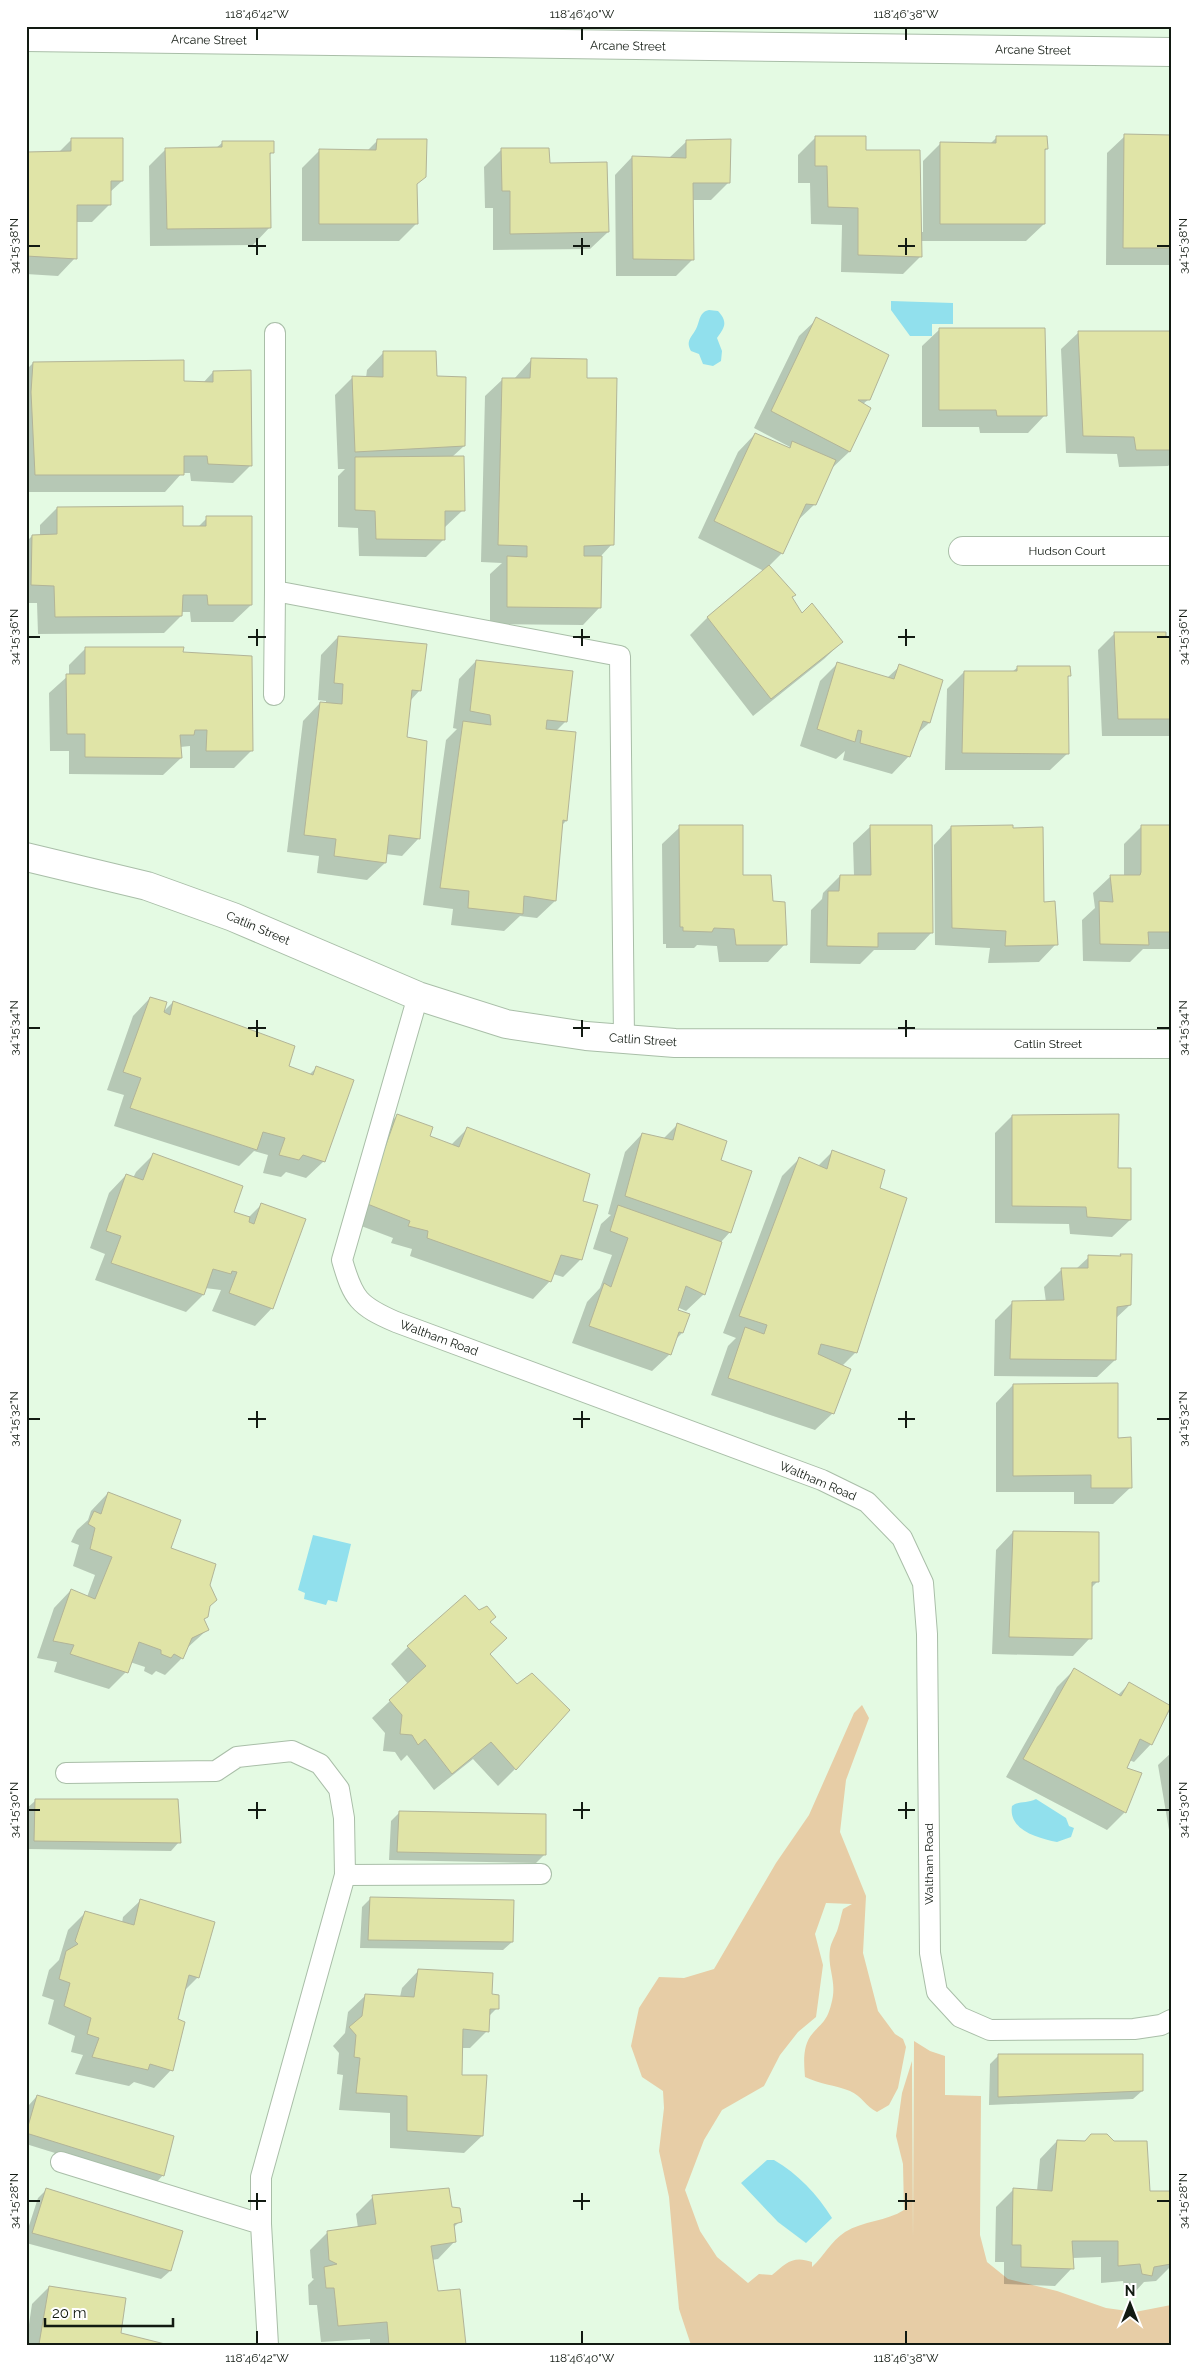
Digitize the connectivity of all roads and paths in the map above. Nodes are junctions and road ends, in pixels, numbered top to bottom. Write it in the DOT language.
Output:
graph roads {
  1 [pos="433,35"];
  2 [pos="26,37"];
  3 [pos="1171,52"];
  4 [pos="275,333"];
  5 [pos="963,551"];
  6 [pos="1171,551"];
  7 [pos="275,591"];
  8 [pos="274,695"];
  9 [pos="26,857"];
  10 [pos="418,996"];
  11 [pos="624,1039"];
  12 [pos="1171,1044"];
  13 [pos="66,1772"];
  14 [pos="541,1874"];
  15 [pos="345,1875"];
  16 [pos="1171,2020"];
  17 [pos="61,2162"];
  18 [pos="261,2224"];
  19 [pos="268,2345"];
  1 -- 2 [label="street, Arcane Street"];
  1 -- 3 [label="street, Arcane Street"];
  4 -- 7 [label="lane"];
  5 -- 6 [label="street, Hudson Court"];
  7 -- 8 [label="lane"];
  7 -- 11 [label="lane"];
  9 -- 10 [label="street, Catlin Street"];
  10 -- 11 [label="street, Catlin Street"];
  10 -- 16 [label="lane, Waltham Road"];
  11 -- 12 [label="street, Catlin Street"];
  13 -- 15 [label="lane"];
  14 -- 15 [label="lane"];
  15 -- 18 [label="lane"];
  17 -- 18 [label="lane"];
  18 -- 19 [label="lane"];
}
